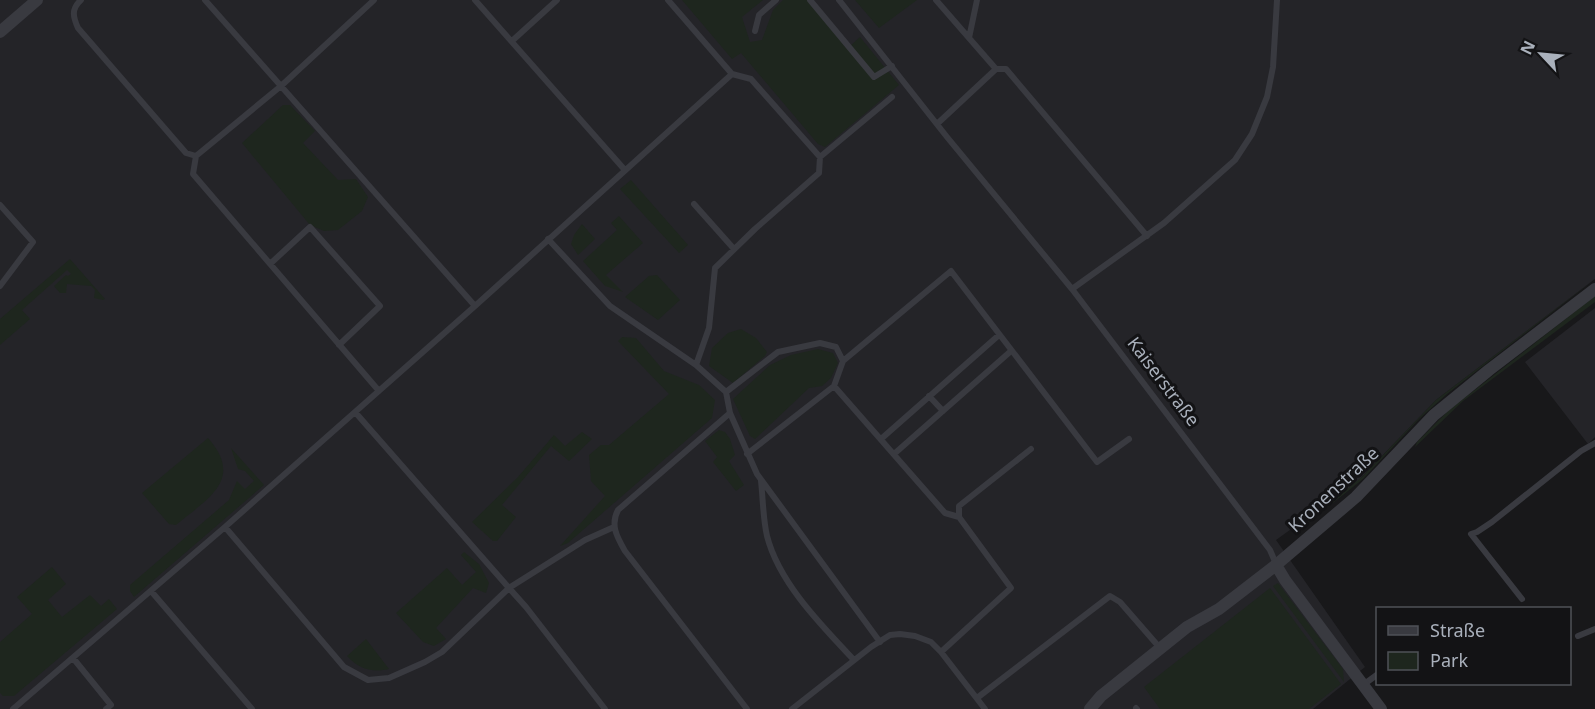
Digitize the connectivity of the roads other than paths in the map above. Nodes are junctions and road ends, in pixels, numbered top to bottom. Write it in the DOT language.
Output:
graph roads {
  1 [pos="37,0"];
  2 [pos="81,0"];
  3 [pos="205,0"];
  4 [pos="374,0"];
  5 [pos="475,0"];
  6 [pos="557,0"];
  7 [pos="668,0"];
  8 [pos="776,0"];
  9 [pos="810,0"];
  10 [pos="839,0"];
  11 [pos="936,0"];
  12 [pos="976,0"];
  13 [pos="1277,0"];
  14 [pos="755,31"];
  15 [pos="0,32"];
  16 [pos="969,38"];
  17 [pos="512,41"];
  18 [pos="892,66"];
  19 [pos="996,69"];
  20 [pos="732,74"];
  21 [pos="281,86"];
  22 [pos="892,97"];
  23 [pos="937,124"];
  24 [pos="196,156"];
  25 [pos="820,157"];
  26 [pos="624,169"];
  27 [pos="694,204"];
  28 [pos="0,205"];
  29 [pos="1147,236"];
  30 [pos="548,239"];
  31 [pos="734,249"];
  32 [pos="270,264"];
  33 [pos="0,286"];
  34 [pos="1595,288"];
  35 [pos="1072,289"];
  36 [pos="475,306"];
  37 [pos="999,335"];
  38 [pos="339,345"];
  39 [pos="1011,351"];
  40 [pos="843,361"];
  41 [pos="696,365"];
  42 [pos="834,386"];
  43 [pos="379,391"];
  44 [pos="726,392"];
  45 [pos="929,396"];
  46 [pos="943,411"];
  47 [pos="355,412"];
  48 [pos="730,412"];
  49 [pos="880,439"];
  50 [pos="1130,439"];
  51 [pos="1595,443"];
  52 [pos="1031,449"];
  53 [pos="747,454"];
  54 [pos="894,454"];
  55 [pos="761,480"];
  56 [pos="959,517"];
  57 [pos="225,527"];
  58 [pos="614,527"];
  59 [pos="1276,565"];
  60 [pos="509,588"];
  61 [pos="151,591"];
  62 [pos="1522,599"];
  63 [pos="1595,629"];
  64 [pos="1578,636"];
  65 [pos="880,642"];
  66 [pos="1161,648"];
  67 [pos="941,652"];
  68 [pos="73,658"];
  69 [pos="854,660"];
  70 [pos="1376,675"];
  71 [pos="1363,686"];
  72 [pos="977,698"];
  73 [pos="13,709"];
  74 [pos="106,709"];
  75 [pos="252,709"];
  76 [pos="605,709"];
  77 [pos="747,709"];
  78 [pos="792,709"];
  79 [pos="986,709"];
  80 [pos="1090,709"];
  81 [pos="1381,709"];
  1 -- 15 [label="street"];
  2 -- 24 [label="lane"];
  3 -- 21 [label="lane"];
  4 -- 21 [label="lane"];
  5 -- 17 [label="lane"];
  6 -- 17 [label="lane"];
  7 -- 20 [label="lane"];
  8 -- 14 [label="lane"];
  9 -- 18 [label="lane"];
  10 -- 18 [label="lane, Kaiserstraße"];
  11 -- 16 [label="lane"];
  12 -- 16 [label="lane"];
  13 -- 29 [label="lane"];
  16 -- 19 [label="lane"];
  17 -- 26 [label="lane"];
  18 -- 23 [label="lane, Kaiserstraße"];
  19 -- 23 [label="lane"];
  19 -- 29 [label="lane"];
  20 -- 25 [label="lane"];
  20 -- 26 [label="lane"];
  21 -- 24 [label="lane"];
  21 -- 36 [label="lane"];
  22 -- 25 [label="lane"];
  23 -- 35 [label="lane, Kaiserstraße"];
  24 -- 32 [label="lane"];
  25 -- 31 [label="lane"];
  26 -- 30 [label="lane"];
  27 -- 31 [label="lane"];
  28 -- 33 [label="lane"];
  29 -- 35 [label="lane"];
  30 -- 36 [label="lane"];
  30 -- 41 [label="lane"];
  31 -- 41 [label="lane"];
  32 -- 38 [label="lane"];
  32 -- 38 [label="lane"];
  34 -- 59 [label="street, Kronenstraße"];
  35 -- 59 [label="lane, Kaiserstraße"];
  36 -- 43 [label="lane"];
  37 -- 39 [label="lane"];
  37 -- 40 [label="lane"];
  37 -- 45 [label="lane"];
  38 -- 43 [label="lane"];
  39 -- 46 [label="lane"];
  39 -- 50 [label="lane"];
  40 -- 42 [label="lane"];
  40 -- 44 [label="lane"];
  41 -- 44 [label="lane"];
  42 -- 49 [label="lane"];
  42 -- 53 [label="lane"];
  43 -- 47 [label="lane"];
  44 -- 48 [label="lane"];
  45 -- 46 [label="lane"];
  45 -- 49 [label="lane"];
  46 -- 54 [label="lane"];
  47 -- 57 [label="lane"];
  47 -- 60 [label="lane"];
  48 -- 53 [label="lane"];
  48 -- 58 [label="lane"];
  49 -- 54 [label="lane"];
  51 -- 62 [label="lane"];
  52 -- 56 [label="lane"];
  53 -- 55 [label="lane"];
  54 -- 56 [label="lane"];
  55 -- 65 [label="lane"];
  55 -- 69 [label="lane"];
  56 -- 67 [label="lane"];
  57 -- 60 [label="lane"];
  57 -- 61 [label="lane"];
  58 -- 60 [label="lane"];
  58 -- 77 [label="lane"];
  59 -- 66 [label="street, Kronenstraße"];
  59 -- 71 [label="street, Kaiserstraße"];
  60 -- 76 [label="lane"];
  61 -- 68 [label="lane"];
  61 -- 75 [label="lane"];
  63 -- 64 [label="lane"];
  65 -- 67 [label="lane"];
  65 -- 69 [label="lane"];
  66 -- 72 [label="lane"];
  66 -- 80 [label="street, Kronenstraße"];
  67 -- 72 [label="lane"];
  68 -- 73 [label="lane"];
  68 -- 74 [label="lane"];
  69 -- 78 [label="lane"];
  70 -- 71 [label="lane"];
  71 -- 81 [label="street, Kaiserstraße"];
  72 -- 79 [label="lane"];
}
